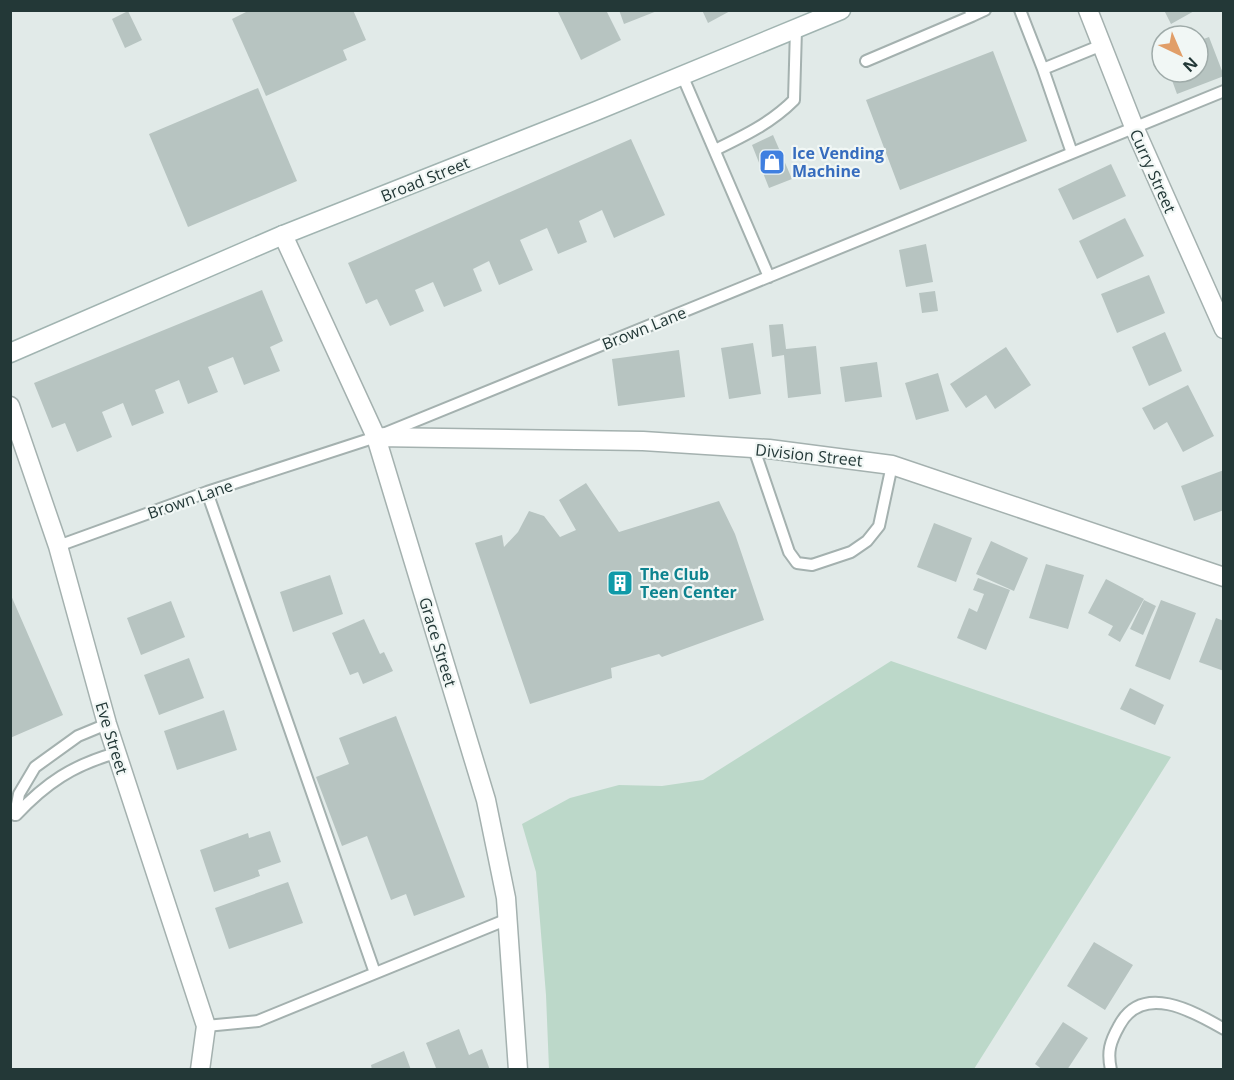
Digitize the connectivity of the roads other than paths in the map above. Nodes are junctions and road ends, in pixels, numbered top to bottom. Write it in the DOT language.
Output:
graph roads {
  1 [pos="841,10"];
  2 [pos="985,10"];
  3 [pos="1020,10"];
  4 [pos="1088,10"];
  5 [pos="971,13"];
  6 [pos="796,29"];
  7 [pos="1102,45"];
  8 [pos="866,61"];
  9 [pos="1043,69"];
  10 [pos="682,75"];
  11 [pos="1224,91"];
  12 [pos="1134,128"];
  13 [pos="715,150"];
  14 [pos="1072,153"];
  15 [pos="283,235"];
  16 [pos="769,277"];
  17 [pos="1223,328"];
  18 [pos="10,353"];
  19 [pos="10,406"];
  20 [pos="376,437"];
  21 [pos="754,449"];
  22 [pos="892,465"];
  23 [pos="207,492"];
  24 [pos="58,546"];
  25 [pos="1224,577"];
  26 [pos="107,724"];
  27 [pos="116,753"];
  28 [pos="508,920"];
  29 [pos="375,973"];
  30 [pos="206,1026"];
  31 [pos="1224,1029"];
  32 [pos="200,1070"];
  33 [pos="518,1070"];
  34 [pos="1111,1070"];
  1 -- 6 [label="street, Broad Street"];
  2 -- 5 [label="lane"];
  3 -- 9 [label="lane"];
  4 -- 7 [label="street, Curry Street"];
  5 -- 8 [label="lane"];
  6 -- 10 [label="street, Broad Street"];
  6 -- 13 [label="lane"];
  7 -- 9 [label="lane"];
  7 -- 12 [label="street, Curry Street"];
  9 -- 14 [label="lane"];
  10 -- 13 [label="lane"];
  10 -- 15 [label="street, Broad Street"];
  11 -- 12 [label="lane, Brown Lane"];
  12 -- 14 [label="lane, Brown Lane"];
  12 -- 17 [label="street, Curry Street"];
  13 -- 16 [label="lane"];
  14 -- 16 [label="lane, Brown Lane"];
  15 -- 18 [label="street, Broad Street"];
  15 -- 20 [label="street, Grace Street"];
  16 -- 20 [label="lane, Brown Lane"];
  19 -- 24 [label="street, Eve Street"];
  20 -- 21 [label="street, Division Street"];
  20 -- 23 [label="lane, Brown Lane"];
  20 -- 28 [label="street, Grace Street"];
  21 -- 22 [label="street, Division Street"];
  21 -- 22 [label="lane"];
  22 -- 25 [label="street, Division Street"];
  23 -- 24 [label="lane, Brown Lane"];
  23 -- 29 [label="lane"];
  24 -- 26 [label="street, Eve Street"];
  26 -- 27 [label="street, Eve Street"];
  26 -- 27 [label="lane"];
  27 -- 30 [label="street, Eve Street"];
  28 -- 29 [label="lane"];
  28 -- 33 [label="street, Grace Street"];
  29 -- 30 [label="lane"];
  30 -- 32 [label="street, Eve Street"];
  31 -- 34 [label="lane"];
}
